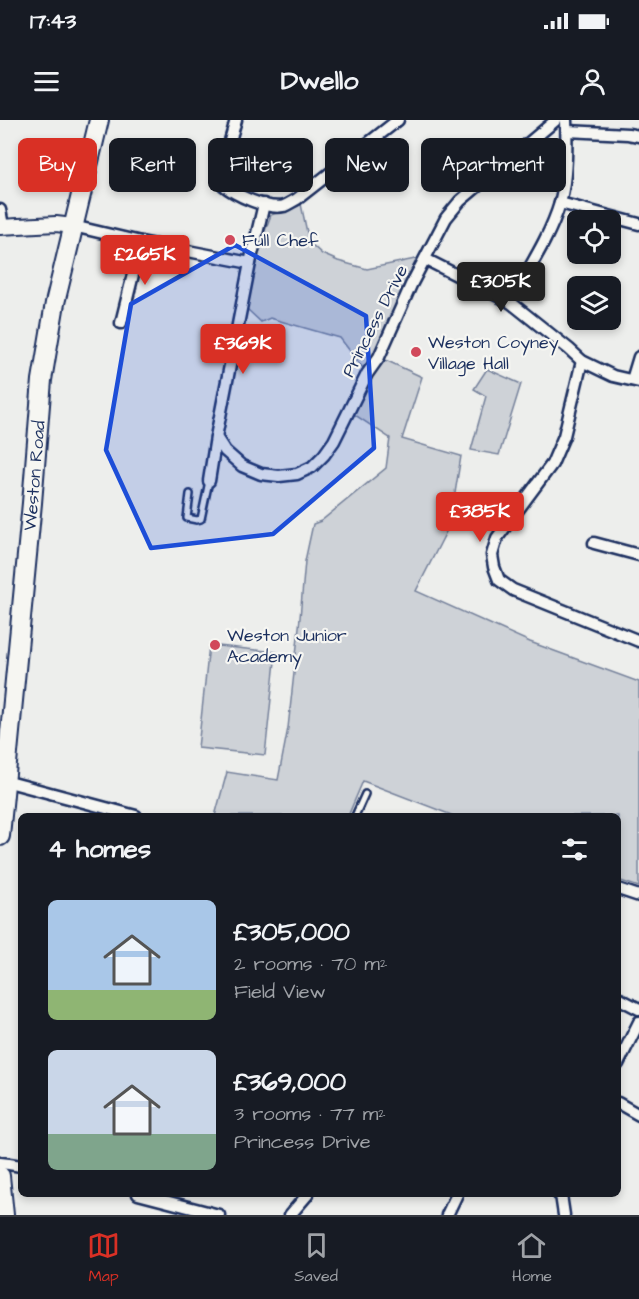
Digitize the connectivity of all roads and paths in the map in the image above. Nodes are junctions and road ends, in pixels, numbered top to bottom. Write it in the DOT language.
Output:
graph roads {
  1 [pos="99,120"];
  2 [pos="236,120"];
  3 [pos="398,120"];
  4 [pos="556,120"];
  5 [pos="566,125"];
  6 [pos="639,136"];
  7 [pos="560,203"];
  8 [pos="264,204"];
  9 [pos="0,210"];
  10 [pos="639,224"];
  11 [pos="73,226"];
  12 [pos="2,227"];
  13 [pos="141,242"];
  14 [pos="425,259"];
  15 [pos="250,263"];
  16 [pos="510,302"];
  17 [pos="121,323"];
  18 [pos="639,357"];
  19 [pos="582,361"];
  20 [pos="635,381"];
  21 [pos="216,436"];
  22 [pos="209,481"];
  23 [pos="190,494"];
  24 [pos="594,543"];
  25 [pos="639,555"];
  26 [pos="639,641"];
  27 [pos="4,743"];
  28 [pos="5,781"];
  29 [pos="365,794"];
  30 [pos="125,813"];
  31 [pos="356,813"];
  32 [pos="0,836"];
  33 [pos="621,890"];
  34 [pos="639,897"];
  35 [pos="621,1000"];
  36 [pos="639,1009"];
  37 [pos="639,1022"];
  38 [pos="621,1058"];
  39 [pos="621,1104"];
  40 [pos="639,1115"];
  41 [pos="0,1163"];
  42 [pos="18,1166"];
  43 [pos="0,1176"];
  44 [pos="150,1197"];
  45 [pos="305,1197"];
  46 [pos="456,1197"];
  47 [pos="560,1197"];
  48 [pos="4,1215"];
  49 [pos="219,1215"];
  50 [pos="290,1215"];
  51 [pos="447,1215"];
  52 [pos="564,1215"];
  1 -- 11 [label="highway, Weston Road"];
  2 -- 8 [label="street"];
  3 -- 8 [label="street"];
  4 -- 14 [label="street, Princess Drive"];
  5 -- 6 [label="street"];
  5 -- 7 [label="street"];
  7 -- 10 [label="street"];
  7 -- 16 [label="street"];
  8 -- 15 [label="street"];
  9 -- 12 [label="street"];
  11 -- 12 [label="street"];
  11 -- 13 [label="street"];
  11 -- 27 [label="highway, Weston Road"];
  13 -- 15 [label="street"];
  13 -- 17 [label="street"];
  14 -- 16 [label="street"];
  14 -- 21 [label="street, Princess Drive"];
  15 -- 21 [label="street"];
  16 -- 19 [label="street"];
  18 -- 20 [label="street"];
  19 -- 20 [label="street"];
  19 -- 26 [label="street"];
  21 -- 22 [label="street"];
  22 -- 23 [label="lane"];
  24 -- 25 [label="street"];
  27 -- 28 [label="highway, Weston Road"];
  28 -- 30 [label="street"];
  28 -- 32 [label="highway, Weston Road"];
  29 -- 31 [label="lane"];
  33 -- 34 [label="street"];
  35 -- 36 [label="street"];
  37 -- 38 [label="street"];
  39 -- 40 [label="street"];
  41 -- 42 [label="street"];
  43 -- 48 [label="highway"];
  44 -- 49 [label="street"];
  45 -- 50 [label="street"];
  46 -- 51 [label="street"];
  47 -- 52 [label="street"];
}
